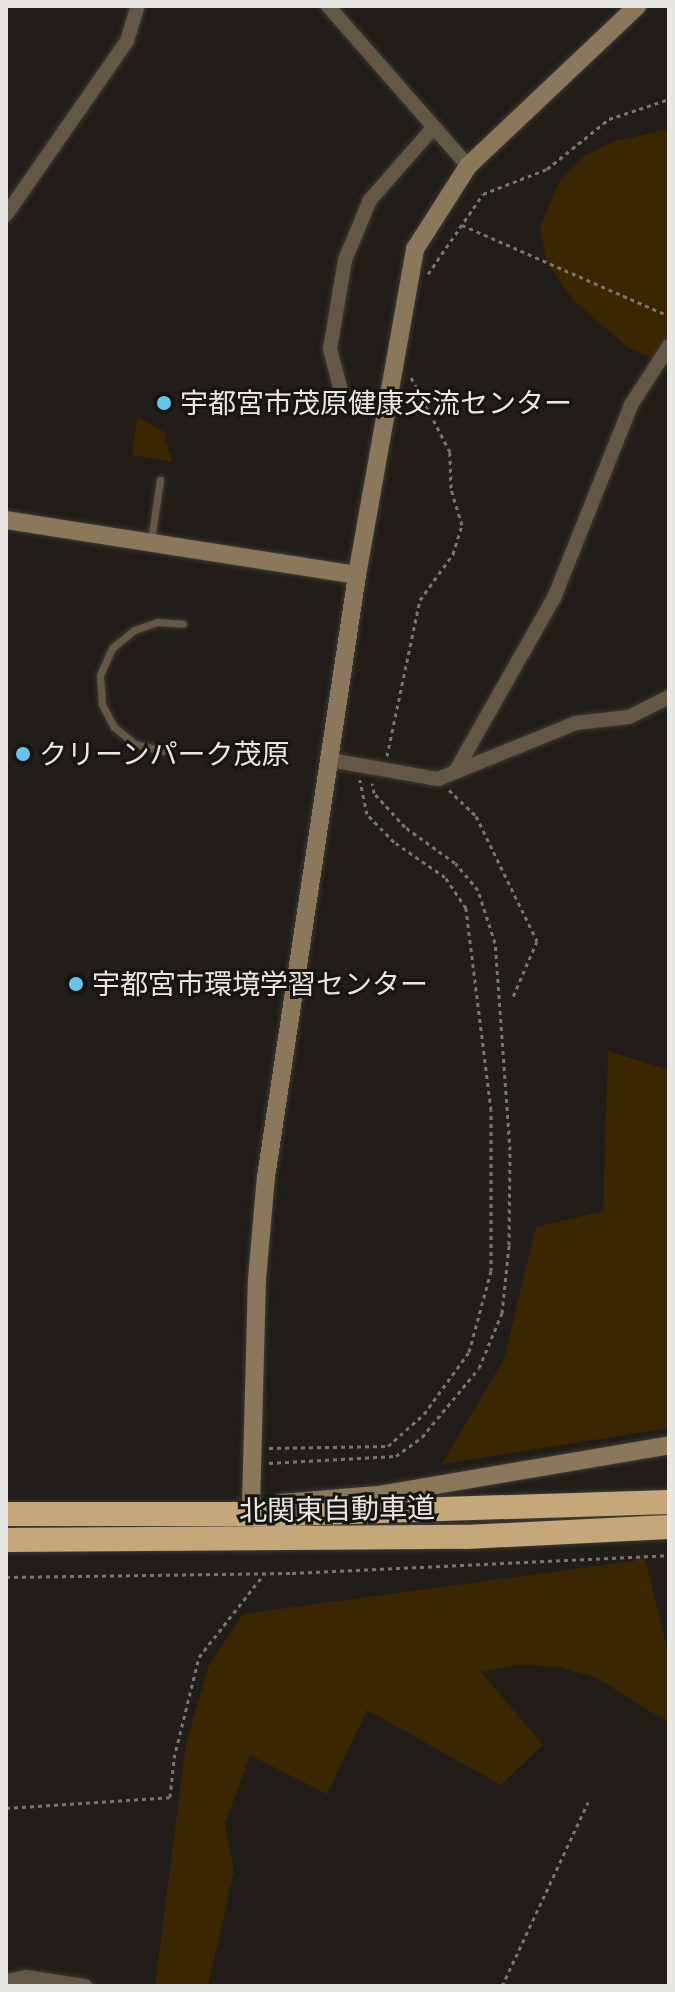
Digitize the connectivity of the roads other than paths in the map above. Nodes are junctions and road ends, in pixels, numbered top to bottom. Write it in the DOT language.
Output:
graph roads {
  1 [pos="138,6"];
  2 [pos="328,6"];
  3 [pos="637,6"];
  4 [pos="434,127"];
  5 [pos="468,166"];
  6 [pos="6,215"];
  7 [pos="669,346"];
  8 [pos="343,398"];
  9 [pos="160,480"];
  10 [pos="6,520"];
  11 [pos="151,542"];
  12 [pos="357,575"];
  13 [pos="183,624"];
  14 [pos="669,697"];
  15 [pos="163,751"];
  16 [pos="330,760"];
  17 [pos="455,772"];
  18 [pos="669,1445"];
  19 [pos="669,1502"];
  20 [pos="251,1506"];
  21 [pos="6,1507"];
  22 [pos="6,1514"];
  23 [pos="669,1527"];
  24 [pos="6,1540"];
  25 [pos="6,1981"];
  26 [pos="85,1986"];
  1 -- 6 [label="street"];
  2 -- 4 [label="street"];
  3 -- 5 [label="street"];
  4 -- 5 [label="street"];
  4 -- 8 [label="street"];
  5 -- 12 [label="street"];
  7 -- 17 [label="street"];
  9 -- 11 [label="lane"];
  10 -- 11 [label="street"];
  11 -- 12 [label="street"];
  12 -- 16 [label="street"];
  13 -- 15 [label="lane"];
  14 -- 17 [label="street"];
  16 -- 17 [label="street"];
  16 -- 20 [label="street"];
  18 -- 20 [label="street"];
  19 -- 22 [label="highway, 北関東自動車道"];
  20 -- 21 [label="street"];
  23 -- 24 [label="highway, 北関東自動車道"];
  25 -- 26 [label="street"];
}
